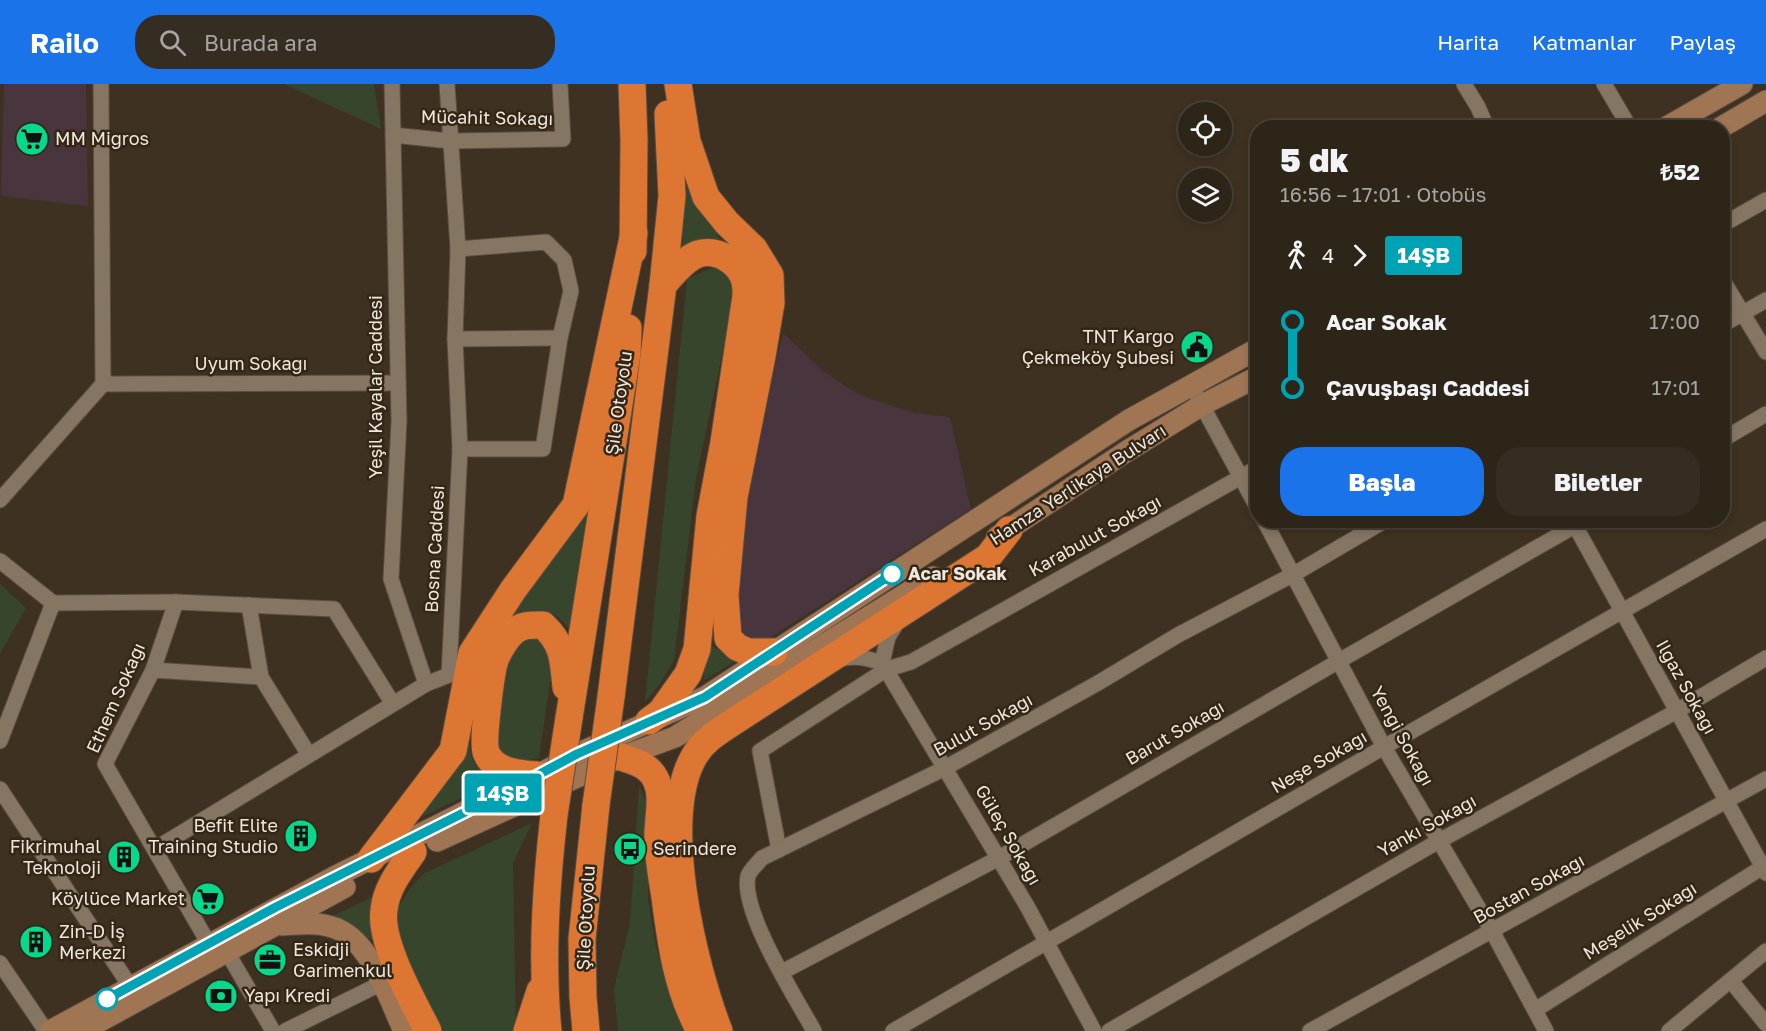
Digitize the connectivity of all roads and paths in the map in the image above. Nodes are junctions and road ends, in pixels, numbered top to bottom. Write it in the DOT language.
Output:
graph roads {
  1 [pos="101,84"];
  2 [pos="392,84"];
  3 [pos="447,84"];
  4 [pos="560,84"];
  5 [pos="632,84"];
  6 [pos="667,84"];
  7 [pos="678,84"];
  8 [pos="1464,84"];
  9 [pos="1604,84"];
  10 [pos="1742,84"];
  11 [pos="1719,89"];
  12 [pos="1766,101"];
  13 [pos="1484,120"];
  14 [pos="1625,120"];
  15 [pos="1676,120"];
  16 [pos="1730,122"];
  17 [pos="393,135"];
  18 [pos="450,141"];
  19 [pos="1766,200"];
  20 [pos="1730,220"];
  21 [pos="634,233"];
  22 [pos="458,249"];
  23 [pos="663,285"];
  24 [pos="1730,292"];
  25 [pos="1766,300"];
  26 [pos="1743,313"];
  27 [pos="1730,320"];
  28 [pos="560,338"];
  29 [pos="455,339"];
  30 [pos="1766,352"];
  31 [pos="1250,353"];
  32 [pos="1250,381"];
  33 [pos="398,383"];
  34 [pos="103,384"];
  35 [pos="1191,385"];
  36 [pos="1202,405"];
  37 [pos="1766,414"];
  38 [pos="1730,435"];
  39 [pos="460,449"];
  40 [pos="1250,472"];
  41 [pos="1240,477"];
  42 [pos="1250,495"];
  43 [pos="0,500"];
  44 [pos="1268,528"];
  45 [pos="1372,528"];
  46 [pos="1568,528"];
  47 [pos="1581,528"];
  48 [pos="1766,529"];
  49 [pos="1010,530"];
  50 [pos="0,561"];
  51 [pos="1294,574"];
  52 [pos="176,602"];
  53 [pos="53,603"];
  54 [pos="249,605"];
  55 [pos="911,607"];
  56 [pos="1622,612"];
  57 [pos="774,652"];
  58 [pos="1766,658"];
  59 [pos="1339,660"];
  60 [pos="827,661"];
  61 [pos="884,666"];
  62 [pos="153,670"];
  63 [pos="261,677"];
  64 [pos="426,684"];
  65 [pos="393,704"];
  66 [pos="1677,711"];
  67 [pos="569,718"];
  68 [pos="649,721"];
  69 [pos="0,741"];
  70 [pos="1384,747"];
  71 [pos="309,755"];
  72 [pos="621,757"];
  73 [pos="945,768"];
  74 [pos="537,775"];
  75 [pos="1766,779"];
  76 [pos="0,789"];
  77 [pos="1726,801"];
  78 [pos="1439,842"];
  79 [pos="155,849"];
  80 [pos="779,850"];
  81 [pos="413,852"];
  82 [pos="371,858"];
  83 [pos="999,858"];
  84 [pos="1765,868"];
  85 [pos="278,925"];
  86 [pos="1492,932"];
  87 [pos="1047,943"];
  88 [pos="218,948"];
  89 [pos="1766,951"];
  90 [pos="0,963"];
  91 [pos="782,972"];
  92 [pos="545,976"];
  93 [pos="1731,981"];
  94 [pos="382,983"];
  95 [pos="130,986"];
  96 [pos="1534,1010"];
  97 [pos="1766,1024"];
  98 [pos="48,1031"];
  99 [pos="82,1031"];
  100 [pos="273,1031"];
  101 [pos="285,1031"];
  102 [pos="404,1031"];
  103 [pos="428,1031"];
  104 [pos="527,1031"];
  105 [pos="548,1031"];
  106 [pos="586,1031"];
  107 [pos="700,1031"];
  108 [pos="719,1031"];
  109 [pos="814,1031"];
  110 [pos="893,1031"];
  111 [pos="1094,1031"];
  112 [pos="1109,1031"];
  113 [pos="1310,1031"];
  114 [pos="1546,1031"];
  115 [pos="1669,1031"];
  1 -- 34 [label="street"];
  2 -- 17 [label="street, Yeşil Kayalar Caddesi"];
  3 -- 18 [label="street, Bosna Caddesi"];
  4 -- 18 [label="street, Mücahit Sokağı"];
  5 -- 21 [label="highway, Şile Otoyolu"];
  6 -- 23 [label="highway, Şile Otoyolu"];
  7 -- 57 [label="highway"];
  8 -- 13 [label="street"];
  9 -- 14 [label="street"];
  10 -- 11 [label="main road"];
  11 -- 15 [label="main road"];
  12 -- 16 [label="main road"];
  17 -- 18 [label="street, Mücahit Sokağı"];
  17 -- 33 [label="street, Yeşil Kayalar Caddesi"];
  18 -- 22 [label="street, Bosna Caddesi"];
  19 -- 20 [label="street"];
  21 -- 67 [label="highway, Şile Otoyolu"];
  21 -- 82 [label="highway"];
  22 -- 28 [label="street"];
  22 -- 29 [label="street, Bosna Caddesi"];
  23 -- 68 [label="highway"];
  23 -- 106 [label="highway, Şile Otoyolu, bridge"];
  24 -- 26 [label="street"];
  25 -- 26 [label="street"];
  26 -- 27 [label="street"];
  26 -- 30 [label="street"];
  28 -- 29 [label="street"];
  28 -- 39 [label="street"];
  29 -- 39 [label="street, Bosna Caddesi"];
  31 -- 35 [label="main road, Hamza Yerlikaya Bulvarı"];
  32 -- 36 [label="main road, Hamza Yerlikaya Bulvarı"];
  33 -- 34 [label="street, Uyum Sokağı"];
  33 -- 64 [label="street, Yeşil Kayalar Caddesi"];
  34 -- 43 [label="street"];
  35 -- 36 [label="street"];
  35 -- 57 [label="main road, Hamza Yerlikaya Bulvarı"];
  36 -- 41 [label="street"];
  36 -- 49 [label="main road, Hamza Yerlikaya Bulvarı"];
  37 -- 38 [label="street"];
  39 -- 64 [label="street, Bosna Caddesi"];
  40 -- 41 [label="street, Karabulut Sokağı"];
  41 -- 42 [label="street"];
  41 -- 61 [label="street, Karabulut Sokağı"];
  44 -- 51 [label="street, Yengi Sokağı"];
  45 -- 51 [label="street, Bulut Sokağı"];
  46 -- 59 [label="street, Barut Sokağı"];
  47 -- 56 [label="street, Ilgaz Sokağı"];
  48 -- 56 [label="street, Neşe Sokağı"];
  49 -- 55 [label="highway"];
  49 -- 72 [label="main road, Hamza Yerlikaya Bulvarı"];
  50 -- 53 [label="street"];
  51 -- 59 [label="street, Yengi Sokağı"];
  51 -- 73 [label="street, Bulut Sokağı"];
  52 -- 53 [label="street"];
  52 -- 54 [label="street"];
  52 -- 62 [label="street, Ethem Sokağı"];
  53 -- 69 [label="street"];
  54 -- 63 [label="street"];
  54 -- 65 [label="street"];
  55 -- 60 [label="highway"];
  55 -- 61 [label="street"];
  56 -- 66 [label="street, Ilgaz Sokağı"];
  56 -- 70 [label="street, Neşe Sokağı"];
  57 -- 68 [label="main road, Hamza Yerlikaya Bulvarı"];
  58 -- 66 [label="street, Yankı Sokağı"];
  59 -- 70 [label="street, Yengi Sokağı"];
  59 -- 83 [label="street, Barut Sokağı"];
  60 -- 61 [label="street"];
  60 -- 108 [label="highway"];
  61 -- 73 [label="street, Güleç Sokağı"];
  61 -- 80 [label="street, Karabulut Sokağı"];
  62 -- 63 [label="street"];
  62 -- 79 [label="street, Ethem Sokağı"];
  63 -- 71 [label="street"];
  64 -- 65 [label="street, Bosna Caddesi"];
  65 -- 71 [label="street, Bosna Caddesi"];
  66 -- 77 [label="street, Ilgaz Sokağı"];
  66 -- 78 [label="street, Yankı Sokağı"];
  67 -- 74 [label="highway"];
  67 -- 92 [label="highway, bridge"];
  68 -- 74 [label="main road, Hamza Yerlikaya Bulvarı"];
  70 -- 78 [label="street, Yengi Sokağı"];
  70 -- 87 [label="street, Neşe Sokağı"];
  71 -- 79 [label="street, Bosna Caddesi"];
  72 -- 81 [label="main road, Hamza Yerlikaya Bulvarı"];
  72 -- 107 [label="highway"];
  73 -- 80 [label="street, Bulut Sokağı"];
  73 -- 83 [label="street, Güleç Sokağı"];
  74 -- 82 [label="main road, Hamza Yerlikaya Bulvarı"];
  75 -- 77 [label="street, Bostan Sokağı"];
  76 -- 95 [label="street"];
  77 -- 84 [label="street, Ilgaz Sokağı"];
  77 -- 86 [label="street, Bostan Sokağı"];
  78 -- 86 [label="street, Yengi Sokağı"];
  78 -- 112 [label="street, Yankı Sokağı"];
  79 -- 88 [label="street, Ethem Sokağı"];
  80 -- 91 [label="street, Bulut Sokağı"];
  81 -- 85 [label="main road, Hamza Yerlikaya Bulvarı"];
  81 -- 103 [label="highway"];
  82 -- 88 [label="main road, Hamza Yerlikaya Bulvarı"];
  83 -- 87 [label="street, Güleç Sokağı"];
  83 -- 91 [label="street, Barut Sokağı"];
  84 -- 96 [label="street, Meşelik Sokağı"];
  85 -- 88 [label="main road, Hamza Yerlikaya Bulvarı"];
  85 -- 94 [label="main road"];
  86 -- 96 [label="street, Yengi Sokağı"];
  86 -- 113 [label="street, Bostan Sokağı"];
  87 -- 110 [label="street, Neşe Sokağı"];
  87 -- 111 [label="street, Güleç Sokağı"];
  88 -- 95 [label="main road"];
  88 -- 99 [label="main road"];
  88 -- 100 [label="street, Ethem Sokağı"];
  89 -- 93 [label="street"];
  90 -- 98 [label="street"];
  91 -- 109 [label="street, Bulut Sokağı"];
  92 -- 104 [label="highway"];
  92 -- 105 [label="highway"];
  93 -- 97 [label="street"];
  93 -- 115 [label="street"];
  94 -- 101 [label="street"];
  94 -- 102 [label="main road"];
  95 -- 98 [label="main road"];
  96 -- 114 [label="street, Yengi Sokağı"];
}
